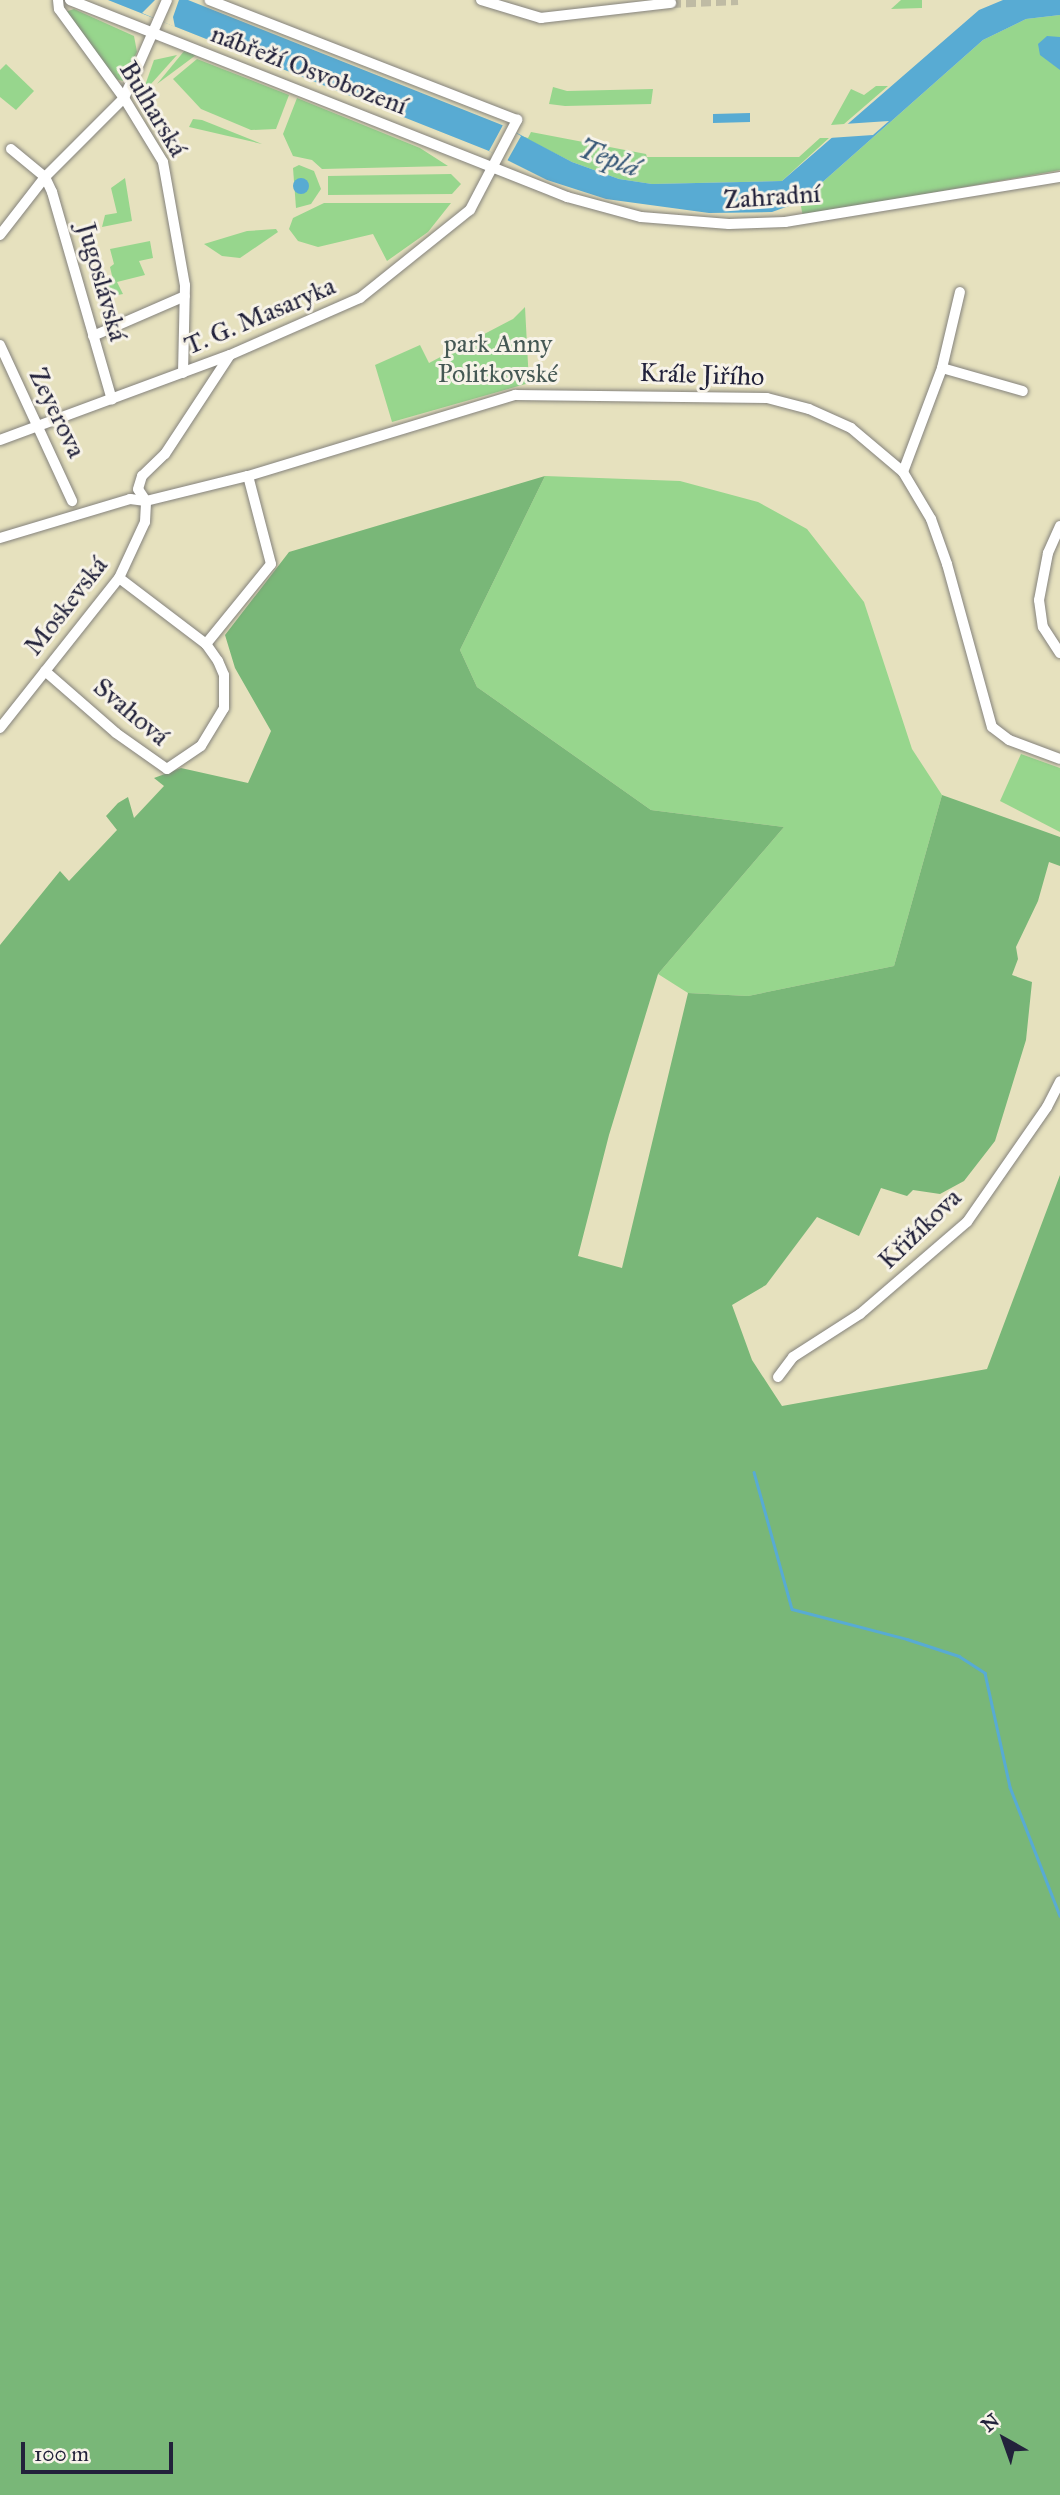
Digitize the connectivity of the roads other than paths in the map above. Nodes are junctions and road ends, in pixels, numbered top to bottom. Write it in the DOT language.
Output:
graph roads {
  1 [pos="58,0"];
  2 [pos="70,0"];
  3 [pos="167,0"];
  4 [pos="210,0"];
  5 [pos="481,0"];
  6 [pos="671,3"];
  7 [pos="153,33"];
  8 [pos="124,98"];
  9 [pos="11,149"];
  10 [pos="493,167"];
  11 [pos="45,177"];
  12 [pos="1060,177"];
  13 [pos="0,235"];
  14 [pos="960,292"];
  15 [pos="184,301"];
  16 [pos="93,336"];
  17 [pos="0,345"];
  18 [pos="230,355"];
  19 [pos="942,368"];
  20 [pos="183,373"];
  21 [pos="1023,391"];
  22 [pos="112,400"];
  23 [pos="37,428"];
  24 [pos="0,440"];
  25 [pos="903,472"];
  26 [pos="248,476"];
  27 [pos="72,501"];
  28 [pos="146,501"];
  29 [pos="1060,526"];
  30 [pos="0,538"];
  31 [pos="119,578"];
  32 [pos="206,644"];
  33 [pos="1060,653"];
  34 [pos="45,671"];
  35 [pos="0,728"];
  36 [pos="1060,759"];
  37 [pos="1060,1081"];
  38 [pos="778,1377"];
  1 -- 8 [label="street, Bulharská"];
  2 -- 7 [label="street, nábřeží Osvobození"];
  3 -- 7 [label="street"];
  4 -- 10 [label="street, T. G. Masaryka"];
  5 -- 6 [label="street"];
  7 -- 8 [label="street"];
  7 -- 10 [label="street, nábřeží Osvobození"];
  8 -- 11 [label="street"];
  8 -- 15 [label="street, Bulharská"];
  9 -- 11 [label="street"];
  10 -- 12 [label="street, Zahradní"];
  10 -- 18 [label="street, T. G. Masaryka"];
  11 -- 13 [label="street"];
  11 -- 16 [label="street, Jugoslávská"];
  14 -- 19 [label="street"];
  15 -- 16 [label="street"];
  15 -- 20 [label="street, Bulharská"];
  16 -- 22 [label="street, Jugoslávská"];
  17 -- 23 [label="street, Zeyerova"];
  18 -- 20 [label="street, T. G. Masaryka"];
  18 -- 28 [label="street, Moskevská"];
  19 -- 21 [label="street"];
  19 -- 25 [label="street"];
  20 -- 22 [label="street, T. G. Masaryka"];
  22 -- 23 [label="street, T. G. Masaryka"];
  23 -- 24 [label="street, T. G. Masaryka"];
  23 -- 27 [label="street, Zeyerova"];
  25 -- 26 [label="street, Krále Jiřího"];
  25 -- 36 [label="street, Krále Jiřího"];
  26 -- 28 [label="street, Krále Jiřího"];
  26 -- 32 [label="street"];
  28 -- 30 [label="street, Krále Jiřího"];
  28 -- 31 [label="street, Moskevská"];
  29 -- 33 [label="street"];
  31 -- 32 [label="street, Svahová"];
  31 -- 34 [label="street, Moskevská"];
  32 -- 34 [label="street, Svahová"];
  34 -- 35 [label="street, Moskevská"];
  37 -- 38 [label="street, Křižíkova"];
}
